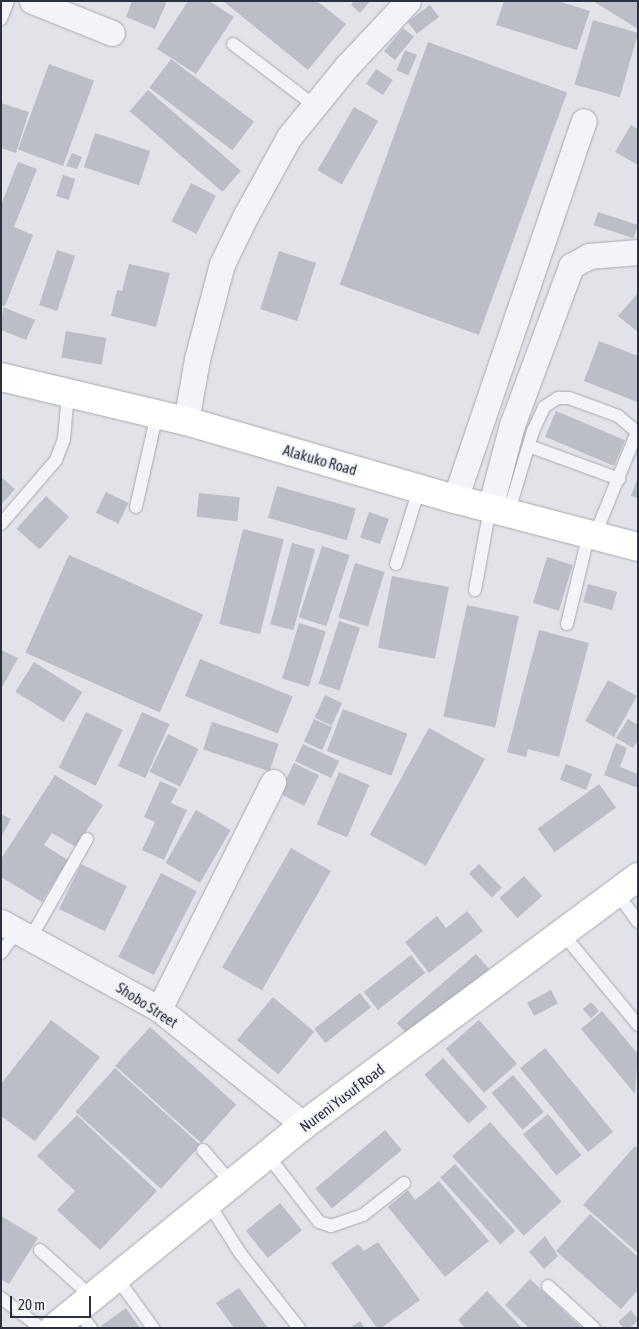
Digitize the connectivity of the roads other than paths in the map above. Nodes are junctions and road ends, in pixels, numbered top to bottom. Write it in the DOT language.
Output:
graph roads {
  1 [pos="8,1"];
  2 [pos="32,1"];
  3 [pos="408,1"];
  4 [pos="1,19"];
  5 [pos="112,32"];
  6 [pos="233,44"];
  7 [pos="315,106"];
  8 [pos="584,121"];
  9 [pos="638,252"];
  10 [pos="1,377"];
  11 [pos="68,393"];
  12 [pos="157,414"];
  13 [pos="186,421"];
  14 [pos="529,446"];
  15 [pos="619,479"];
  16 [pos="419,489"];
  17 [pos="455,499"];
  18 [pos="136,507"];
  19 [pos="500,509"];
  20 [pos="1,524"];
  21 [pos="592,534"];
  22 [pos="638,547"];
  23 [pos="396,564"];
  24 [pos="475,590"];
  25 [pos="567,624"];
  26 [pos="273,782"];
  27 [pos="87,840"];
  28 [pos="627,885"];
  29 [pos="638,922"];
  30 [pos="16,931"];
  31 [pos="562,934"];
  32 [pos="1,954"];
  33 [pos="159,1009"];
  34 [pos="638,1024"];
  35 [pos="304,1125"];
  36 [pos="203,1150"];
  37 [pos="269,1157"];
  38 [pos="404,1183"];
  39 [pos="233,1185"];
  40 [pos="209,1204"];
  41 [pos="40,1250"];
  42 [pos="117,1278"];
  43 [pos="548,1286"];
  44 [pos="1,1298"];
  45 [pos="87,1312"];
  46 [pos="41,1328"];
  47 [pos="54,1328"];
  48 [pos="154,1328"];
  49 [pos="299,1328"];
  50 [pos="594,1328"];
  1 -- 4 [label="lane"];
  2 -- 5 [label="street"];
  3 -- 7 [label="street"];
  6 -- 7 [label="lane"];
  7 -- 13 [label="street"];
  8 -- 17 [label="street"];
  9 -- 19 [label="street"];
  10 -- 11 [label="street, Alakuko Road"];
  11 -- 12 [label="street, Alakuko Road"];
  11 -- 20 [label="lane"];
  12 -- 13 [label="street, Alakuko Road"];
  12 -- 18 [label="lane"];
  13 -- 16 [label="street, Alakuko Road"];
  14 -- 15 [label="lane"];
  14 -- 15 [label="lane"];
  14 -- 19 [label="lane"];
  15 -- 21 [label="lane"];
  16 -- 17 [label="street, Alakuko Road"];
  16 -- 23 [label="lane"];
  17 -- 19 [label="street, Alakuko Road"];
  19 -- 21 [label="street, Alakuko Road"];
  19 -- 24 [label="lane"];
  21 -- 22 [label="street, Alakuko Road"];
  21 -- 25 [label="lane"];
  26 -- 33 [label="street"];
  27 -- 30 [label="lane"];
  28 -- 29 [label="lane"];
  28 -- 31 [label="street, Nureni Yusuf Road"];
  30 -- 32 [label="lane"];
  30 -- 33 [label="street, Shobo Street"];
  31 -- 34 [label="lane"];
  31 -- 35 [label="street, Nureni Yusuf Road"];
  33 -- 35 [label="street, Shobo Street"];
  35 -- 37 [label="street, Nureni Yusuf Road"];
  36 -- 39 [label="lane"];
  37 -- 38 [label="lane"];
  37 -- 39 [label="street, Nureni Yusuf Road"];
  39 -- 40 [label="street, Nureni Yusuf Road"];
  40 -- 42 [label="street, Nureni Yusuf Road"];
  40 -- 49 [label="lane"];
  41 -- 45 [label="lane"];
  42 -- 45 [label="street, Nureni Yusuf Road"];
  42 -- 48 [label="lane"];
  43 -- 50 [label="lane"];
  44 -- 46 [label="lane"];
  45 -- 47 [label="street, Nureni Yusuf Road"];
}
